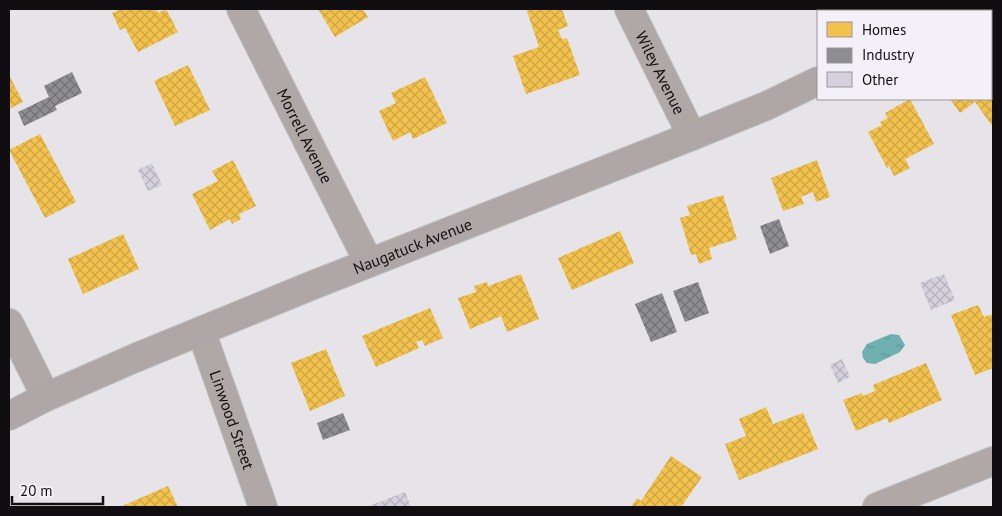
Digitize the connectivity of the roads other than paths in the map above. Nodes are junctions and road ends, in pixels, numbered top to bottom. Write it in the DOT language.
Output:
graph roads {
  1 [pos="241,9"];
  2 [pos="629,9"];
  3 [pos="817,81"];
  4 [pos="692,136"];
  5 [pos="369,263"];
  6 [pos="9,323"];
  7 [pos="202,331"];
  8 [pos="46,397"];
  9 [pos="9,416"];
  10 [pos="993,461"];
  11 [pos="263,507"];
  12 [pos="877,507"];
  1 -- 5 [label="street, Morrell Avenue"];
  2 -- 4 [label="street, Wiley Avenue"];
  3 -- 4 [label="main road, Naugatuck Avenue"];
  4 -- 5 [label="main road, Naugatuck Avenue"];
  5 -- 7 [label="main road, Naugatuck Avenue"];
  6 -- 8 [label="street"];
  7 -- 8 [label="main road, Naugatuck Avenue"];
  7 -- 11 [label="street, Linwood Street"];
  8 -- 9 [label="main road, Naugatuck Avenue"];
  10 -- 12 [label="street"];
}
